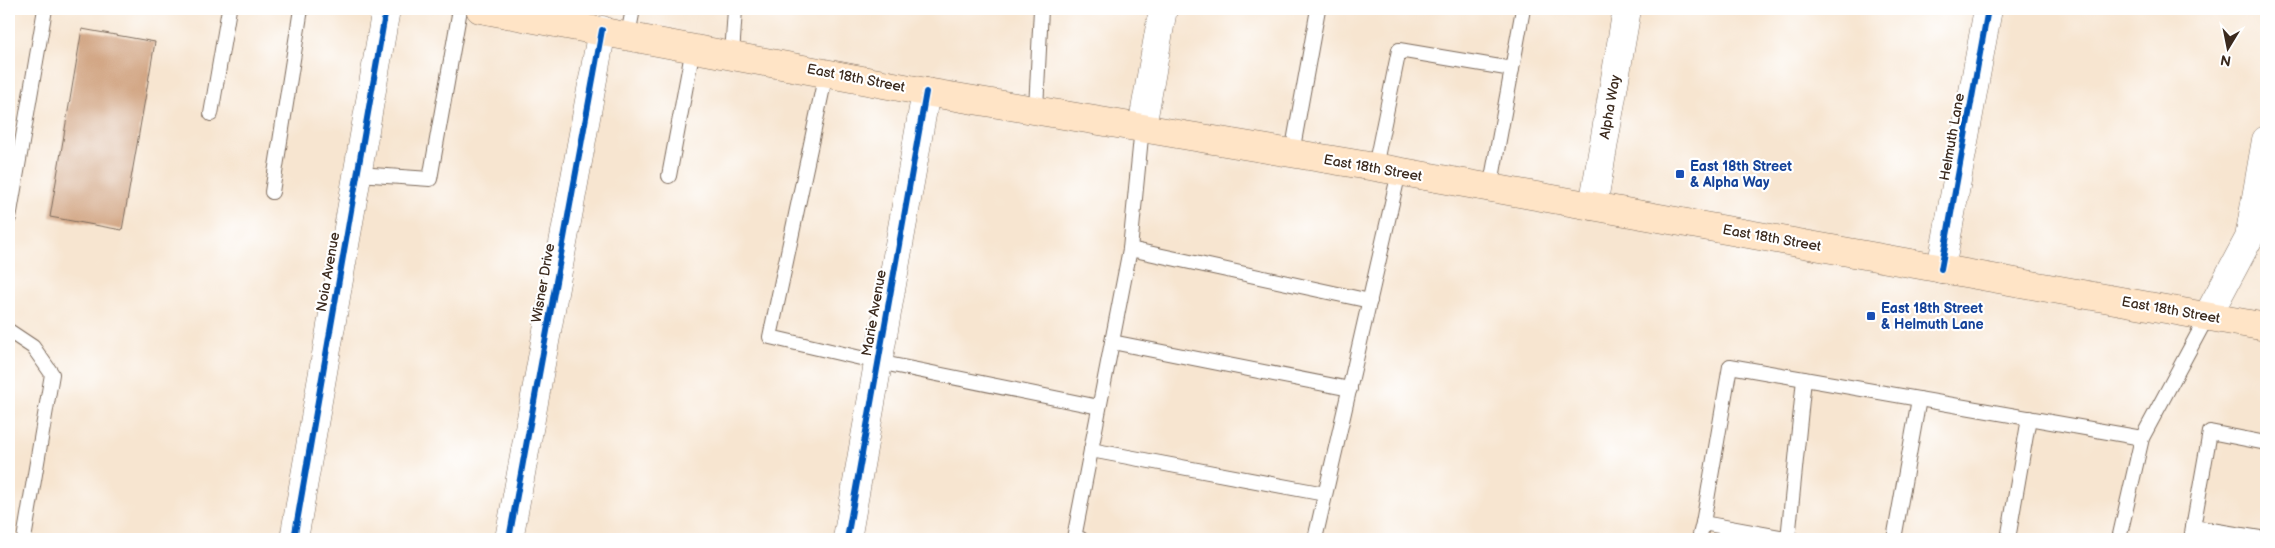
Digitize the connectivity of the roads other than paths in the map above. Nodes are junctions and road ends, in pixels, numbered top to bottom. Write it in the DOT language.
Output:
graph roads {
  1 [pos="45,9"];
  2 [pos="229,9"];
  3 [pos="301,9"];
  4 [pos="386,9"];
  5 [pos="460,9"];
  6 [pos="480,9"];
  7 [pos="633,9"];
  8 [pos="735,9"];
  9 [pos="1041,9"];
  10 [pos="1162,9"];
  11 [pos="1318,9"];
  12 [pos="1523,9"];
  13 [pos="1627,9"];
  14 [pos="1988,9"];
  15 [pos="602,30"];
  16 [pos="628,36"];
  17 [pos="693,48"];
  18 [pos="732,55"];
  19 [pos="1512,69"];
  20 [pos="826,73"];
  21 [pos="926,92"];
  22 [pos="1036,109"];
  23 [pos="211,114"];
  24 [pos="1142,127"];
  25 [pos="2266,140"];
  26 [pos="1292,153"];
  27 [pos="1387,170"];
  28 [pos="358,174"];
  29 [pos="669,176"];
  30 [pos="1490,189"];
  31 [pos="272,192"];
  32 [pos="1593,206"];
  33 [pos="9,218"];
  34 [pos="2258,240"];
  35 [pos="1130,249"];
  36 [pos="1941,269"];
  37 [pos="1370,302"];
  38 [pos="2207,317"];
  39 [pos="2266,327"];
  40 [pos="9,331"];
  41 [pos="1112,342"];
  42 [pos="878,362"];
  43 [pos="1804,379"];
  44 [pos="1350,389"];
  45 [pos="1919,399"];
  46 [pos="1099,407"];
  47 [pos="2029,418"];
  48 [pos="2142,438"];
  49 [pos="2266,443"];
  50 [pos="1091,450"];
  51 [pos="1326,494"];
  52 [pos="1702,523"];
  53 [pos="2192,533"];
  54 [pos="24,539"];
  55 [pos="294,539"];
  56 [pos="509,539"];
  57 [pos="847,539"];
  58 [pos="1081,539"];
  59 [pos="1315,539"];
  60 [pos="1699,539"];
  61 [pos="1790,539"];
  62 [pos="1894,539"];
  63 [pos="2008,539"];
  64 [pos="2120,539"];
  65 [pos="2266,539"];
  1 -- 33 [label="lane"];
  2 -- 23 [label="lane"];
  3 -- 31 [label="lane"];
  4 -- 28 [label="street, Noia Avenue"];
  5 -- 28 [label="lane"];
  6 -- 15 [label="main road, East 18th Street"];
  7 -- 16 [label="lane"];
  8 -- 18 [label="lane"];
  9 -- 22 [label="lane"];
  10 -- 24 [label="street"];
  11 -- 26 [label="lane"];
  12 -- 19 [label="lane"];
  13 -- 32 [label="street, Alpha Way"];
  14 -- 36 [label="street, Helmuth Lane"];
  15 -- 16 [label="main road, East 18th Street"];
  15 -- 56 [label="street, Wisner Drive"];
  16 -- 17 [label="main road, East 18th Street"];
  17 -- 18 [label="main road, East 18th Street"];
  17 -- 29 [label="lane"];
  18 -- 20 [label="main road, East 18th Street"];
  19 -- 27 [label="lane"];
  19 -- 30 [label="lane"];
  20 -- 21 [label="main road, East 18th Street"];
  20 -- 42 [label="lane"];
  21 -- 22 [label="main road, East 18th Street"];
  21 -- 42 [label="street, Marie Avenue"];
  22 -- 24 [label="main road, East 18th Street"];
  24 -- 26 [label="main road, East 18th Street"];
  24 -- 35 [label="lane"];
  25 -- 34 [label="street"];
  26 -- 27 [label="main road, East 18th Street"];
  27 -- 30 [label="main road, East 18th Street"];
  27 -- 37 [label="lane"];
  28 -- 55 [label="street, Noia Avenue"];
  30 -- 32 [label="main road, East 18th Street"];
  32 -- 36 [label="main road, East 18th Street"];
  34 -- 38 [label="street"];
  35 -- 37 [label="lane"];
  35 -- 41 [label="lane"];
  36 -- 38 [label="main road, East 18th Street"];
  37 -- 44 [label="lane"];
  38 -- 39 [label="main road, East 18th Street"];
  38 -- 48 [label="lane"];
  40 -- 54 [label="lane"];
  41 -- 44 [label="lane"];
  41 -- 46 [label="lane"];
  42 -- 46 [label="lane"];
  42 -- 57 [label="street, Marie Avenue"];
  43 -- 45 [label="lane"];
  43 -- 52 [label="lane"];
  43 -- 61 [label="lane"];
  44 -- 51 [label="lane"];
  45 -- 47 [label="lane"];
  45 -- 62 [label="lane"];
  46 -- 50 [label="lane"];
  47 -- 48 [label="lane"];
  47 -- 63 [label="lane"];
  48 -- 64 [label="lane"];
  49 -- 53 [label="lane"];
  50 -- 51 [label="lane"];
  50 -- 58 [label="lane"];
  51 -- 59 [label="lane"];
  52 -- 60 [label="lane"];
  52 -- 61 [label="lane"];
  53 -- 65 [label="lane"];
}
